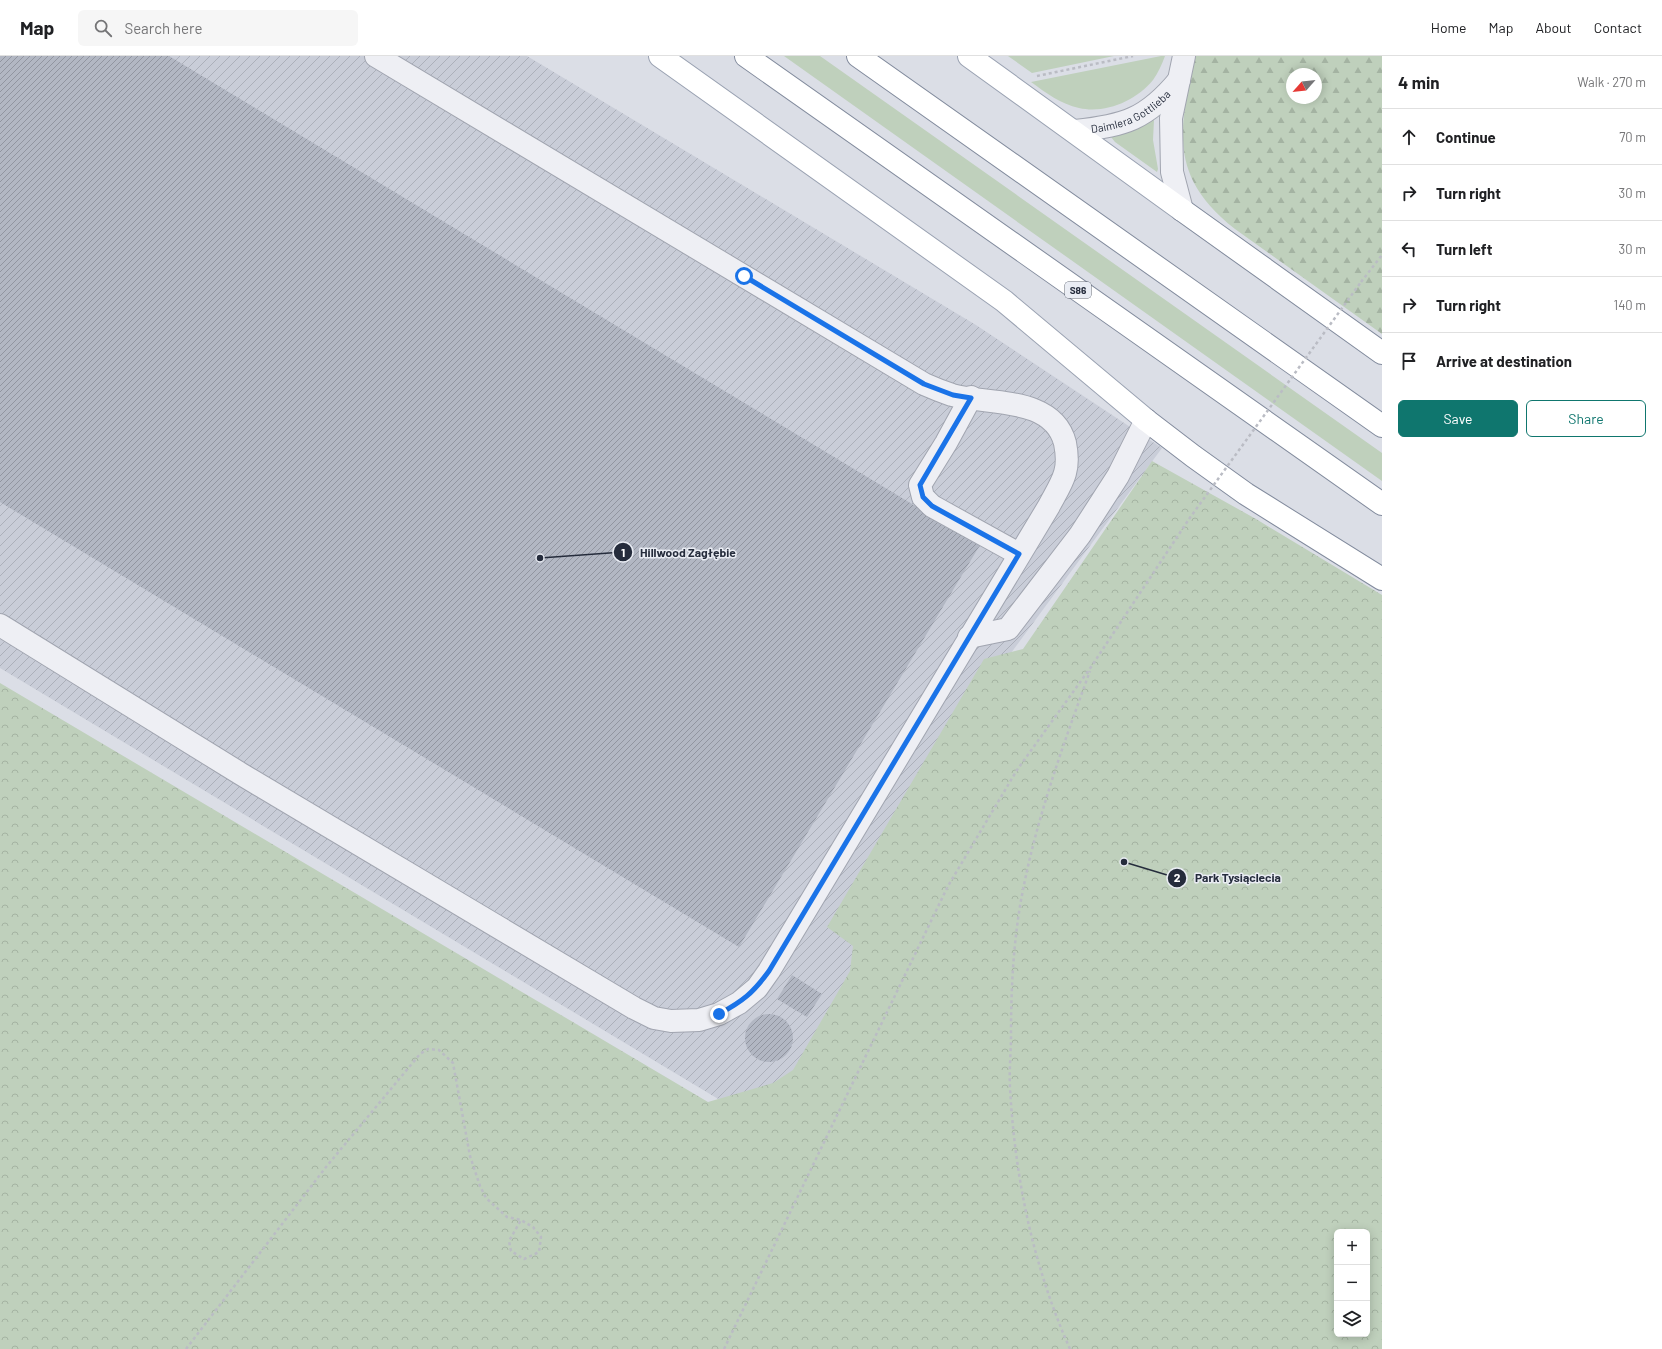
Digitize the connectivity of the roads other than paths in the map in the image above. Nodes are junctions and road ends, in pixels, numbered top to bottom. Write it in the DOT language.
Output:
graph roads {
  1 [pos="376,56"];
  2 [pos="660,56"];
  3 [pos="746,56"];
  4 [pos="858,56"];
  5 [pos="969,56"];
  6 [pos="1184,56"];
  7 [pos="1179,80"];
  8 [pos="1075,131"];
  9 [pos="1182,210"];
  10 [pos="1382,353"];
  11 [pos="971,398"];
  12 [pos="1146,420"];
  13 [pos="1382,426"];
  14 [pos="1382,504"];
  15 [pos="1019,554"];
  16 [pos="1382,579"];
  17 [pos="0,625"];
  18 [pos="969,637"];
  1 -- 11 [label="street"];
  2 -- 12 [label="main road"];
  3 -- 14 [label="main road, S86"];
  4 -- 13 [label="main road"];
  5 -- 8 [label="main road"];
  6 -- 7 [label="street, Daimlera Gottlieba"];
  7 -- 8 [label="street, Daimlera Gottlieba"];
  7 -- 9 [label="street, Daimlera Gottlieba"];
  8 -- 9 [label="main road"];
  9 -- 10 [label="main road"];
  11 -- 15 [label="street"];
  11 -- 15 [label="street"];
  12 -- 16 [label="main road"];
  12 -- 18 [label="street"];
  15 -- 18 [label="street"];
  17 -- 18 [label="street"];
}
